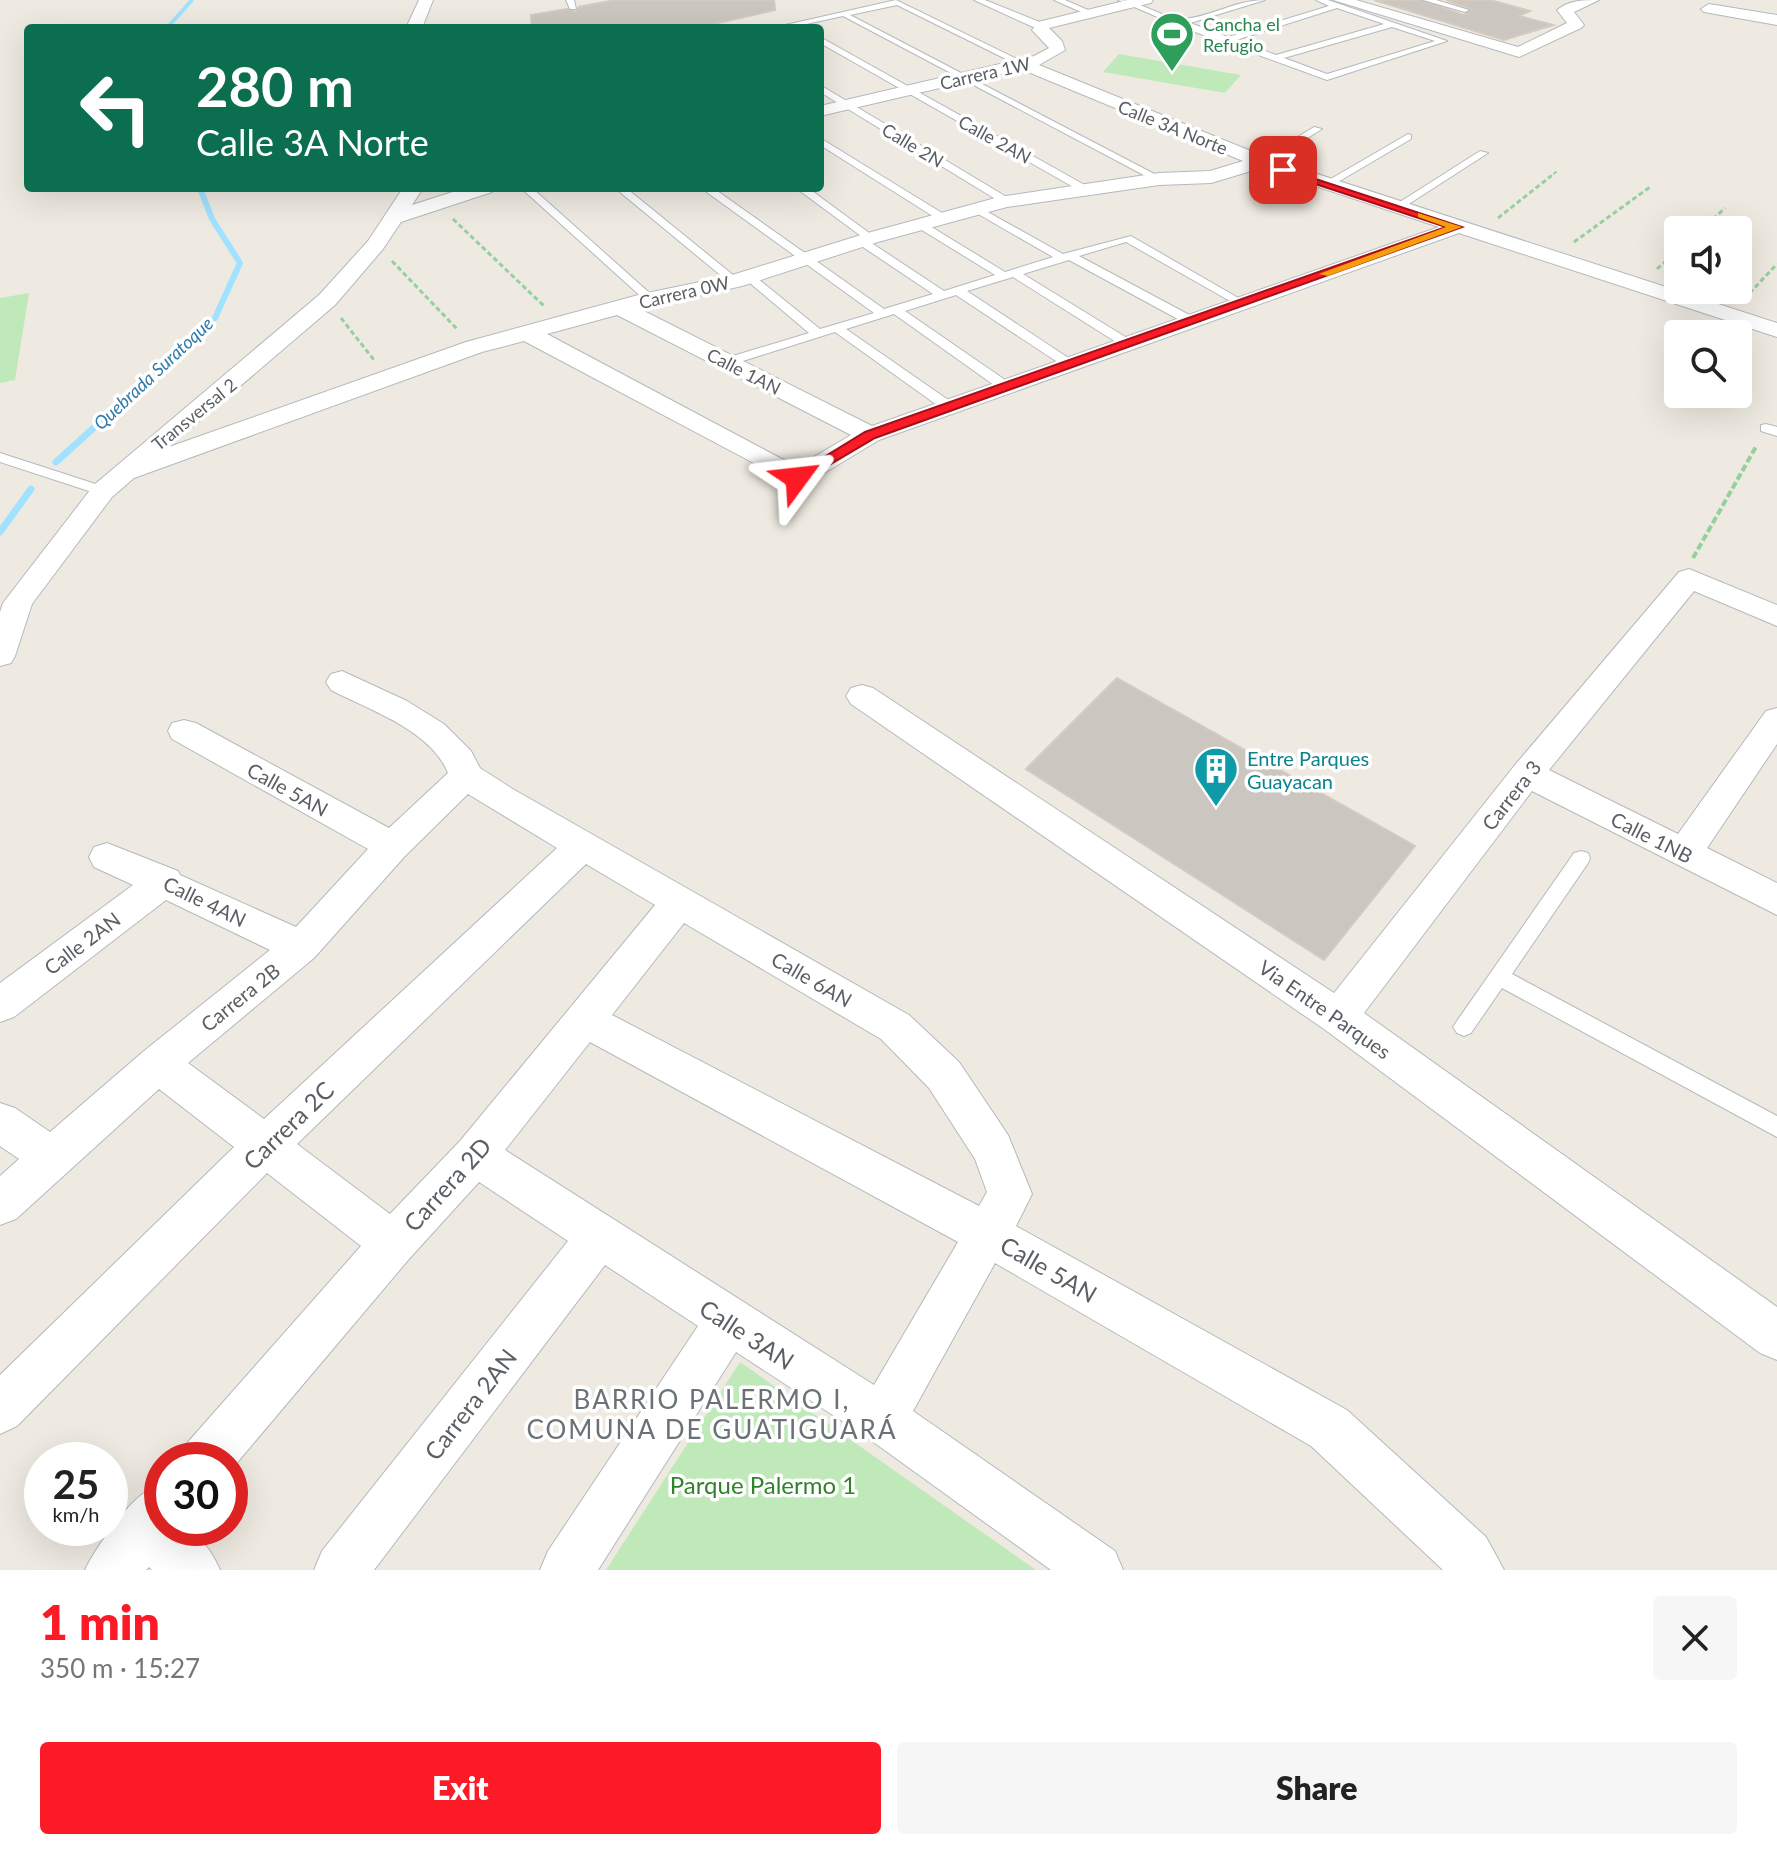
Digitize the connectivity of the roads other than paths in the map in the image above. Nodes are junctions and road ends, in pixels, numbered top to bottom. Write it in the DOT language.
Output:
graph roads {
  1 [pos="426,0"];
  2 [pos="978,0"];
  3 [pos="1058,0"];
  4 [pos="1261,0"];
  5 [pos="1320,0"];
  6 [pos="1427,0"];
  7 [pos="1592,0"];
  8 [pos="1128,3"];
  9 [pos="1338,3"];
  10 [pos="1716,4"];
  11 [pos="1465,10"];
  12 [pos="1091,13"];
  13 [pos="847,16"];
  14 [pos="1777,20"];
  15 [pos="1179,23"];
  16 [pos="416,24"];
  17 [pos="806,24"];
  18 [pos="1393,24"];
  19 [pos="1043,25"];
  20 [pos="1163,27"];
  21 [pos="1226,40"];
  22 [pos="824,42"];
  23 [pos="1274,58"];
  24 [pos="1025,65"];
  25 [pos="964,78"];
  26 [pos="824,91"];
  27 [pos="908,91"];
  28 [pos="846,105"];
  29 [pos="824,110"];
  30 [pos="1317,129"];
  31 [pos="1408,137"];
  32 [pos="824,144"];
  33 [pos="1483,153"];
  34 [pos="1261,162"];
  35 [pos="1159,179"];
  36 [pos="1327,184"];
  37 [pos="1086,190"];
  38 [pos="411,192"];
  39 [pos="472,192"];
  40 [pos="530,192"];
  41 [pos="625,192"];
  42 [pos="712,192"];
  43 [pos="806,192"];
  44 [pos="1006,201"];
  45 [pos="1397,207"];
  46 [pos="977,209"];
  47 [pos="396,217"];
  48 [pos="943,218"];
  49 [pos="921,225"];
  50 [pos="1468,230"];
  51 [pos="866,239"];
  52 [pos="1066,257"];
  53 [pos="806,259"];
  54 [pos="1009,275"];
  55 [pos="741,279"];
  56 [pos="958,291"];
  57 [pos="942,295"];
  58 [pos="650,299"];
  59 [pos="1241,303"];
  60 [pos="619,307"];
  61 [pos="889,312"];
  62 [pos="1191,321"];
  63 [pos="837,328"];
  64 [pos="1777,330"];
  65 [pos="527,333"];
  66 [pos="818,334"];
  67 [pos="1128,344"];
  68 [pos="727,362"];
  69 [pos="1069,364"];
  70 [pos="1006,387"];
  71 [pos="949,407"];
  72 [pos="870,435"];
  73 [pos="0,457"];
  74 [pos="112,483"];
  75 [pos="1777,616"];
  76 [pos="0,656"];
  77 [pos="342,682"];
  78 [pos="862,696"];
  79 [pos="1777,719"];
  80 [pos="184,731"];
  81 [pos="1527,774"];
  82 [pos="466,776"];
  83 [pos="392,846"];
  84 [pos="581,847"];
  85 [pos="1684,854"];
  86 [pos="107,857"];
  87 [pos="1581,858"];
  88 [pos="165,881"];
  89 [pos="1777,900"];
  90 [pos="680,901"];
  91 [pos="301,947"];
  92 [pos="1500,977"];
  93 [pos="0,1005"];
  94 [pos="1338,1017"];
  95 [pos="585,1020"];
  96 [pos="1464,1027"];
  97 [pos="158,1064"];
  98 [pos="0,1122"];
  99 [pos="1777,1127"];
  100 [pos="266,1145"];
  101 [pos="475,1155"];
  102 [pos="53,1159"];
  103 [pos="0,1204"];
  104 [pos="986,1233"];
  105 [pos="599,1237"];
  106 [pos="393,1243"];
  107 [pos="728,1322"];
  108 [pos="1777,1336"];
  109 [pos="0,1409"];
  110 [pos="882,1419"];
  111 [pos="222,1442"];
  112 [pos="144,1533"];
  113 [pos="174,1546"];
  114 [pos="1094,1569"];
  115 [pos="112,1570"];
  116 [pos="193,1570"];
  117 [pos="341,1570"];
  118 [pos="567,1570"];
  119 [pos="1477,1570"];
  1 -- 16 [label="street"];
  2 -- 19 [label="lane"];
  3 -- 12 [label="lane"];
  4 -- 15 [label="lane"];
  5 -- 9 [label="lane"];
  6 -- 11 [label="lane"];
  7 -- 9 [label="street"];
  8 -- 12 [label="street"];
  8 -- 15 [label="lane"];
  8 -- 20 [label="lane"];
  9 -- 18 [label="lane"];
  9 -- 21 [label="lane"];
  10 -- 14 [label="street"];
  12 -- 19 [label="street"];
  13 -- 17 [label="lane"];
  13 -- 24 [label="lane, Calle 3A Norte"];
  13 -- 25 [label="lane"];
  15 -- 21 [label="lane"];
  18 -- 23 [label="lane"];
  18 -- 23 [label="lane"];
  19 -- 24 [label="street, Carrera 1W"];
  21 -- 23 [label="lane"];
  22 -- 27 [label="lane, Calle 2AN"];
  24 -- 25 [label="street, Carrera 1W"];
  24 -- 34 [label="street, Calle 3A Norte"];
  25 -- 27 [label="street, Carrera 1W"];
  25 -- 35 [label="lane"];
  26 -- 28 [label="lane, Calle 2N"];
  27 -- 28 [label="street, Carrera 1W"];
  27 -- 37 [label="lane, Calle 2AN"];
  28 -- 29 [label="street, Carrera 1W"];
  28 -- 44 [label="lane, Calle 2N"];
  30 -- 34 [label="lane"];
  31 -- 36 [label="lane"];
  32 -- 48 [label="lane"];
  33 -- 45 [label="lane"];
  34 -- 35 [label="street, Carrera 0W"];
  34 -- 36 [label="street, Calle 3A Norte"];
  35 -- 37 [label="street, Carrera 0W"];
  36 -- 45 [label="street, Calle 3A Norte"];
  37 -- 44 [label="street, Carrera 0W"];
  38 -- 47 [label="street, Transversal 2"];
  39 -- 47 [label="street"];
  40 -- 58 [label="lane"];
  41 -- 55 [label="lane"];
  42 -- 53 [label="lane"];
  43 -- 51 [label="lane"];
  44 -- 46 [label="street, Carrera 0W"];
  45 -- 50 [label="street, Calle 3A Norte"];
  46 -- 48 [label="street, Carrera 0W"];
  46 -- 52 [label="lane"];
  47 -- 74 [label="street, Transversal 2"];
  48 -- 49 [label="street, Carrera 0W"];
  49 -- 51 [label="street, Carrera 0W"];
  49 -- 54 [label="lane"];
  50 -- 59 [label="street"];
  50 -- 64 [label="street, Calle 3A Norte"];
  51 -- 53 [label="street, Carrera 0W"];
  51 -- 57 [label="lane"];
  52 -- 54 [label="lane"];
  52 -- 59 [label="lane"];
  52 -- 62 [label="lane"];
  53 -- 55 [label="street, Carrera 0W"];
  53 -- 61 [label="lane"];
  54 -- 56 [label="lane"];
  54 -- 67 [label="lane"];
  55 -- 58 [label="street, Carrera 0W"];
  55 -- 66 [label="lane"];
  56 -- 57 [label="lane"];
  56 -- 69 [label="lane"];
  57 -- 61 [label="lane"];
  58 -- 60 [label="street, Carrera 0W"];
  59 -- 62 [label="street"];
  60 -- 65 [label="street, Carrera 0W"];
  60 -- 68 [label="street, Calle 1AN"];
  61 -- 63 [label="lane"];
  61 -- 70 [label="lane"];
  62 -- 67 [label="street"];
  63 -- 66 [label="lane"];
  63 -- 71 [label="lane"];
  65 -- 72 [label="street"];
  65 -- 74 [label="street, Carrera 0W"];
  66 -- 68 [label="lane"];
  67 -- 69 [label="street"];
  68 -- 72 [label="street, Calle 1AN"];
  69 -- 70 [label="street"];
  70 -- 71 [label="street"];
  71 -- 72 [label="street"];
  73 -- 74 [label="lane"];
  74 -- 76 [label="street, Transversal 2"];
  75 -- 81 [label="street, Carrera 3"];
  77 -- 82 [label="street, Calle 6AN"];
  78 -- 94 [label="street, Via Entre Parques"];
  79 -- 85 [label="street"];
  80 -- 83 [label="street, Calle 5AN"];
  81 -- 85 [label="street, Calle 1NB"];
  81 -- 94 [label="street, Carrera 3"];
  82 -- 83 [label="street, Carrera 2B"];
  82 -- 84 [label="street, Calle 6AN"];
  83 -- 91 [label="street, Carrera 2B"];
  84 -- 90 [label="street, Calle 6AN"];
  84 -- 100 [label="street, Carrera 2C"];
  85 -- 89 [label="street, Calle 1NB"];
  86 -- 88 [label="street, Calle 4AN"];
  87 -- 92 [label="lane"];
  88 -- 91 [label="street, Calle 4AN"];
  88 -- 93 [label="street, Calle 2AN"];
  90 -- 95 [label="street, Carrera 2D"];
  90 -- 104 [label="street, Calle 6AN"];
  91 -- 97 [label="street, Carrera 2B"];
  92 -- 96 [label="lane"];
  92 -- 99 [label="lane"];
  94 -- 108 [label="street, Via Entre Parques"];
  95 -- 101 [label="street, Carrera 2D"];
  95 -- 104 [label="street, Calle 5AN"];
  97 -- 100 [label="street"];
  97 -- 102 [label="street, Carrera 2B"];
  98 -- 102 [label="street"];
  100 -- 106 [label="street"];
  100 -- 109 [label="street, Carrera 2C"];
  101 -- 105 [label="street, Calle 3AN"];
  101 -- 106 [label="street, Carrera 2D"];
  102 -- 103 [label="street, Carrera 2B"];
  104 -- 110 [label="street, Calle 6AN"];
  104 -- 119 [label="street, Calle 5AN"];
  105 -- 107 [label="street, Calle 3AN"];
  105 -- 117 [label="street, Carrera 2AN"];
  106 -- 111 [label="street, Carrera 2D"];
  107 -- 110 [label="street, Calle 3AN"];
  107 -- 118 [label="street"];
  110 -- 114 [label="street, Calle 3AN"];
  112 -- 115 [label="street"];
  113 -- 116 [label="street"];
}
